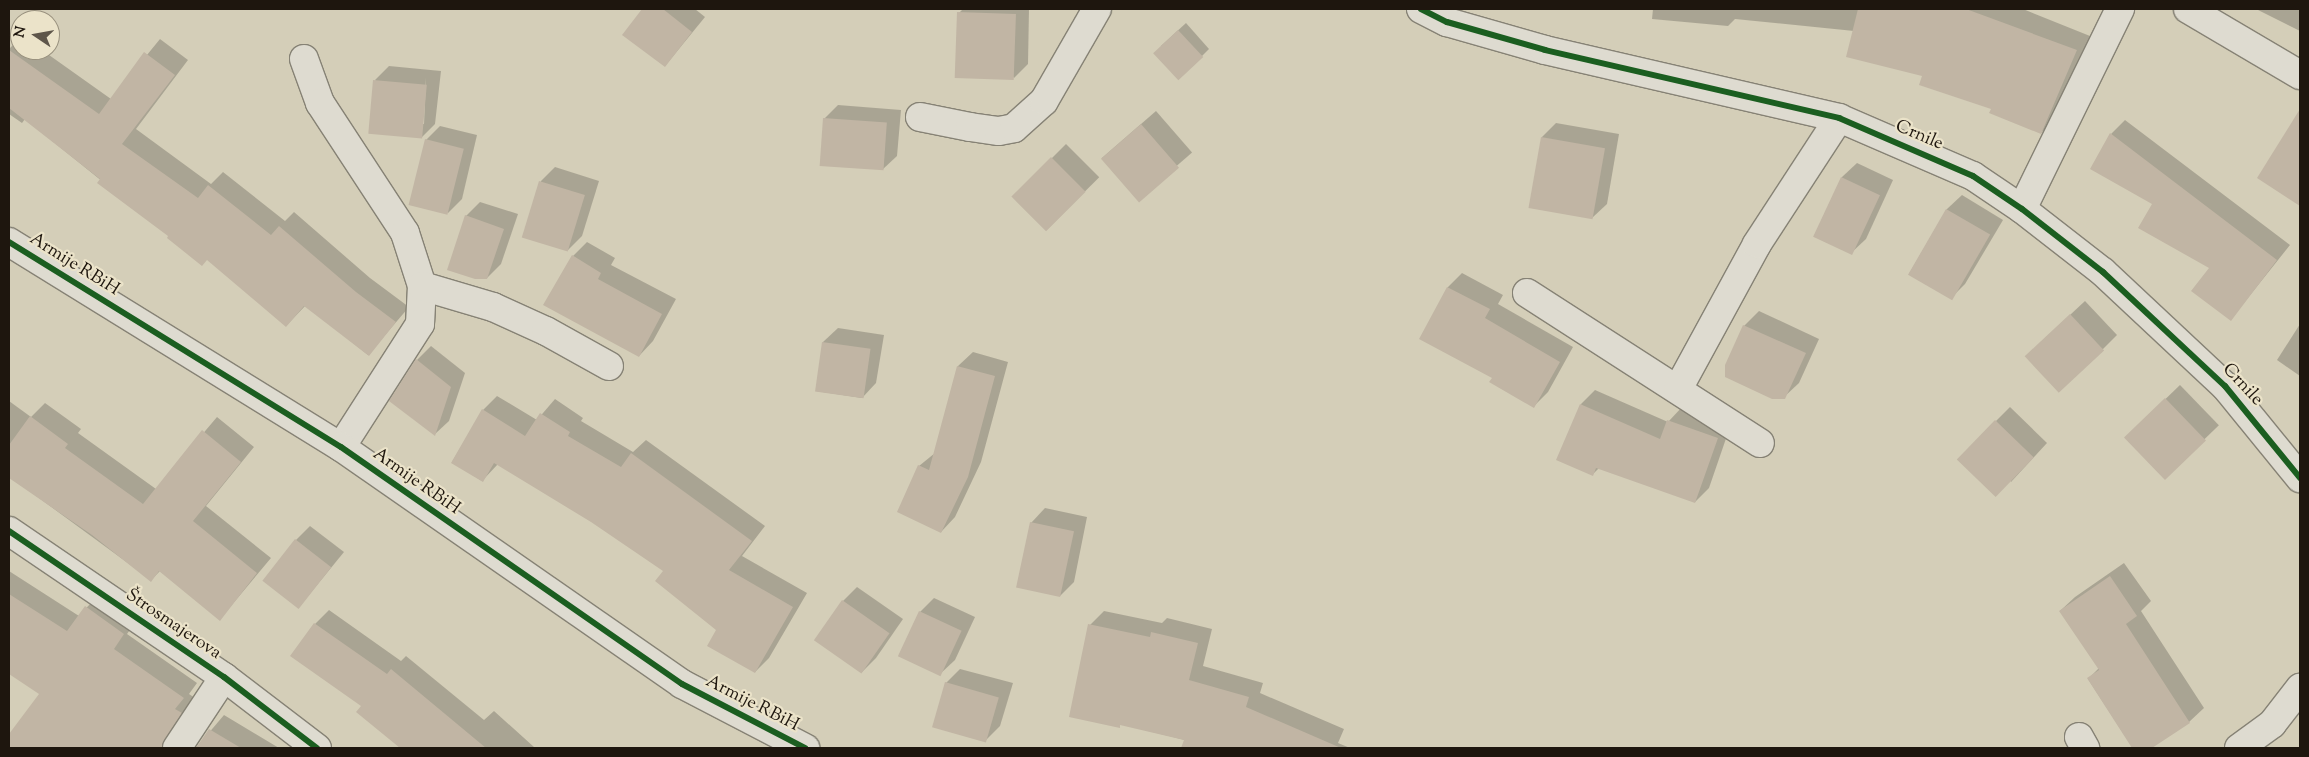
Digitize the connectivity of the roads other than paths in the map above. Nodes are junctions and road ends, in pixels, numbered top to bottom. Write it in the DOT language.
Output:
graph roads {
  1 [pos="1097,9"];
  2 [pos="1423,9"];
  3 [pos="2120,9"];
  4 [pos="2188,9"];
  5 [pos="304,59"];
  6 [pos="2300,74"];
  7 [pos="920,117"];
  8 [pos="1839,118"];
  9 [pos="2022,208"];
  10 [pos="9,242"];
  11 [pos="422,286"];
  12 [pos="1526,293"];
  13 [pos="609,366"];
  14 [pos="1678,389"];
  15 [pos="1760,444"];
  16 [pos="341,448"];
  17 [pos="2300,478"];
  18 [pos="9,531"];
  19 [pos="224,677"];
  20 [pos="2300,688"];
  21 [pos="2300,722"];
  22 [pos="2272,724"];
  23 [pos="177,748"];
  24 [pos="317,748"];
  25 [pos="805,748"];
  26 [pos="2239,748"];
  1 -- 7 [label="street"];
  2 -- 8 [label="street, Crnile"];
  3 -- 9 [label="street"];
  4 -- 6 [label="street"];
  5 -- 11 [label="street"];
  8 -- 9 [label="street, Crnile"];
  8 -- 14 [label="street"];
  9 -- 17 [label="street, Crnile"];
  10 -- 16 [label="street, Armije RBiH"];
  11 -- 13 [label="street"];
  11 -- 16 [label="street"];
  12 -- 14 [label="street"];
  14 -- 15 [label="street"];
  16 -- 25 [label="street, Armije RBiH"];
  18 -- 19 [label="street, Štrosmajerova"];
  19 -- 23 [label="street"];
  19 -- 24 [label="street, Štrosmajerova"];
  20 -- 22 [label="street"];
  21 -- 22 [label="street"];
  22 -- 26 [label="street"];
}
